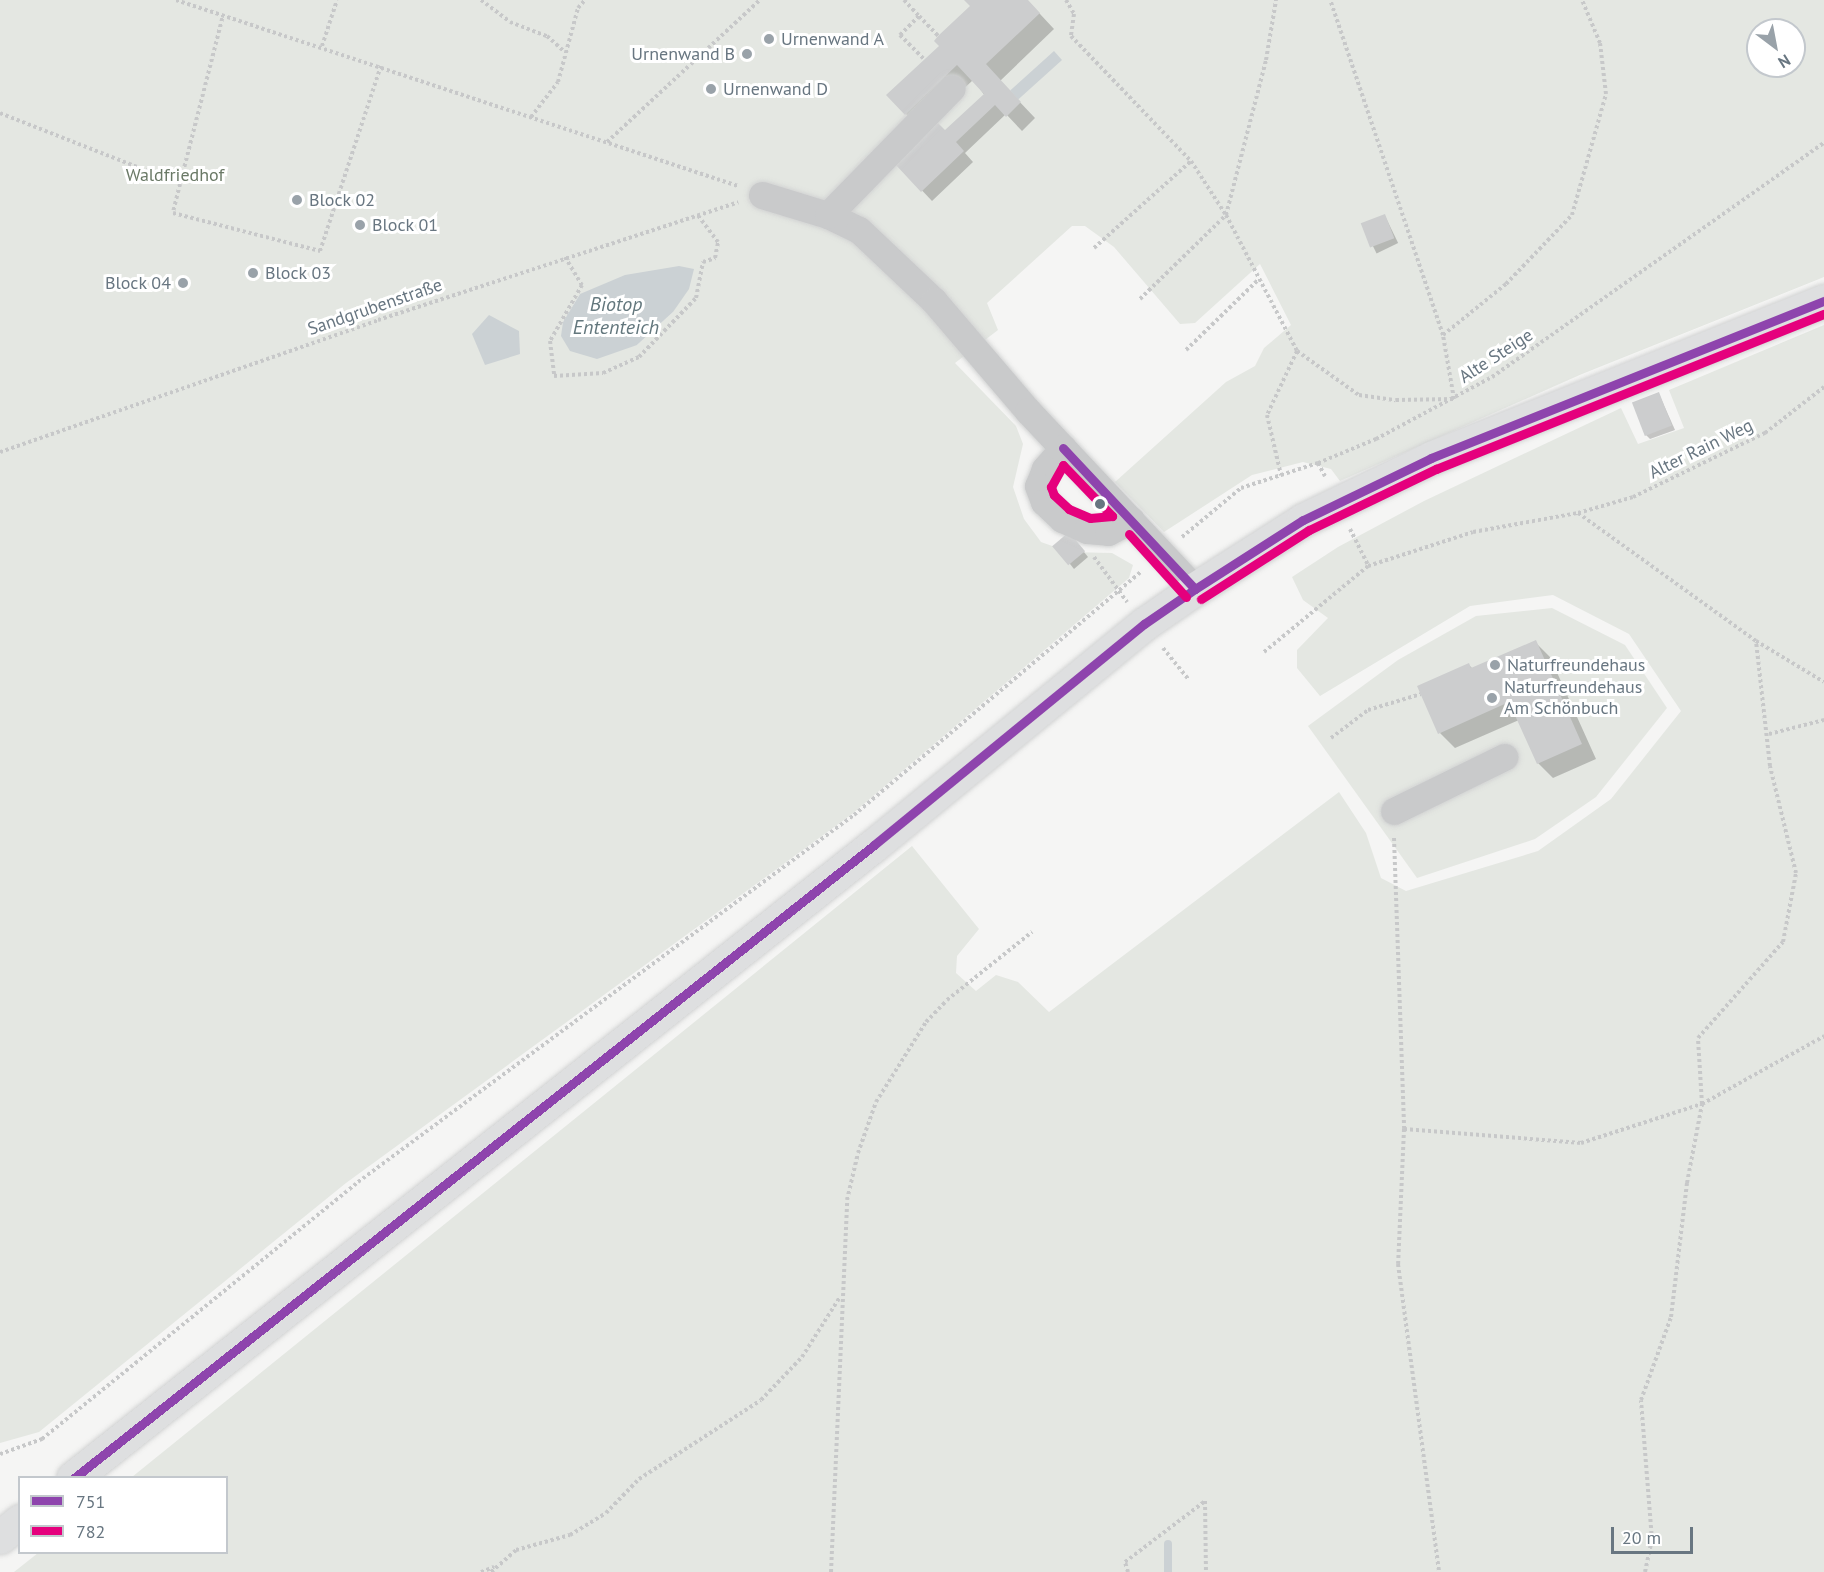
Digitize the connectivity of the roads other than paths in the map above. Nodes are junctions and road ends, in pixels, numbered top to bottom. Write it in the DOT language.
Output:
graph roads {
  1 [pos="952,88"];
  2 [pos="762,195"];
  3 [pos="828,215"];
  4 [pos="1824,301"];
  5 [pos="1063,448"];
  6 [pos="1131,520"];
  7 [pos="1195,590"];
  8 [pos="1504,757"];
  9 [pos="1394,811"];
  10 [pos="76,1476"];
  11 [pos="18,1523"];
  12 [pos="0,1537"];
  1 -- 3 [label="lane"];
  2 -- 3 [label="lane"];
  3 -- 5 [label="lane"];
  4 -- 7 [label="main road"];
  5 -- 6 [label="lane"];
  5 -- 6 [label="lane"];
  6 -- 7 [label="lane"];
  7 -- 10 [label="main road"];
  8 -- 9 [label="lane"];
  11 -- 12 [label="main road"];
}
